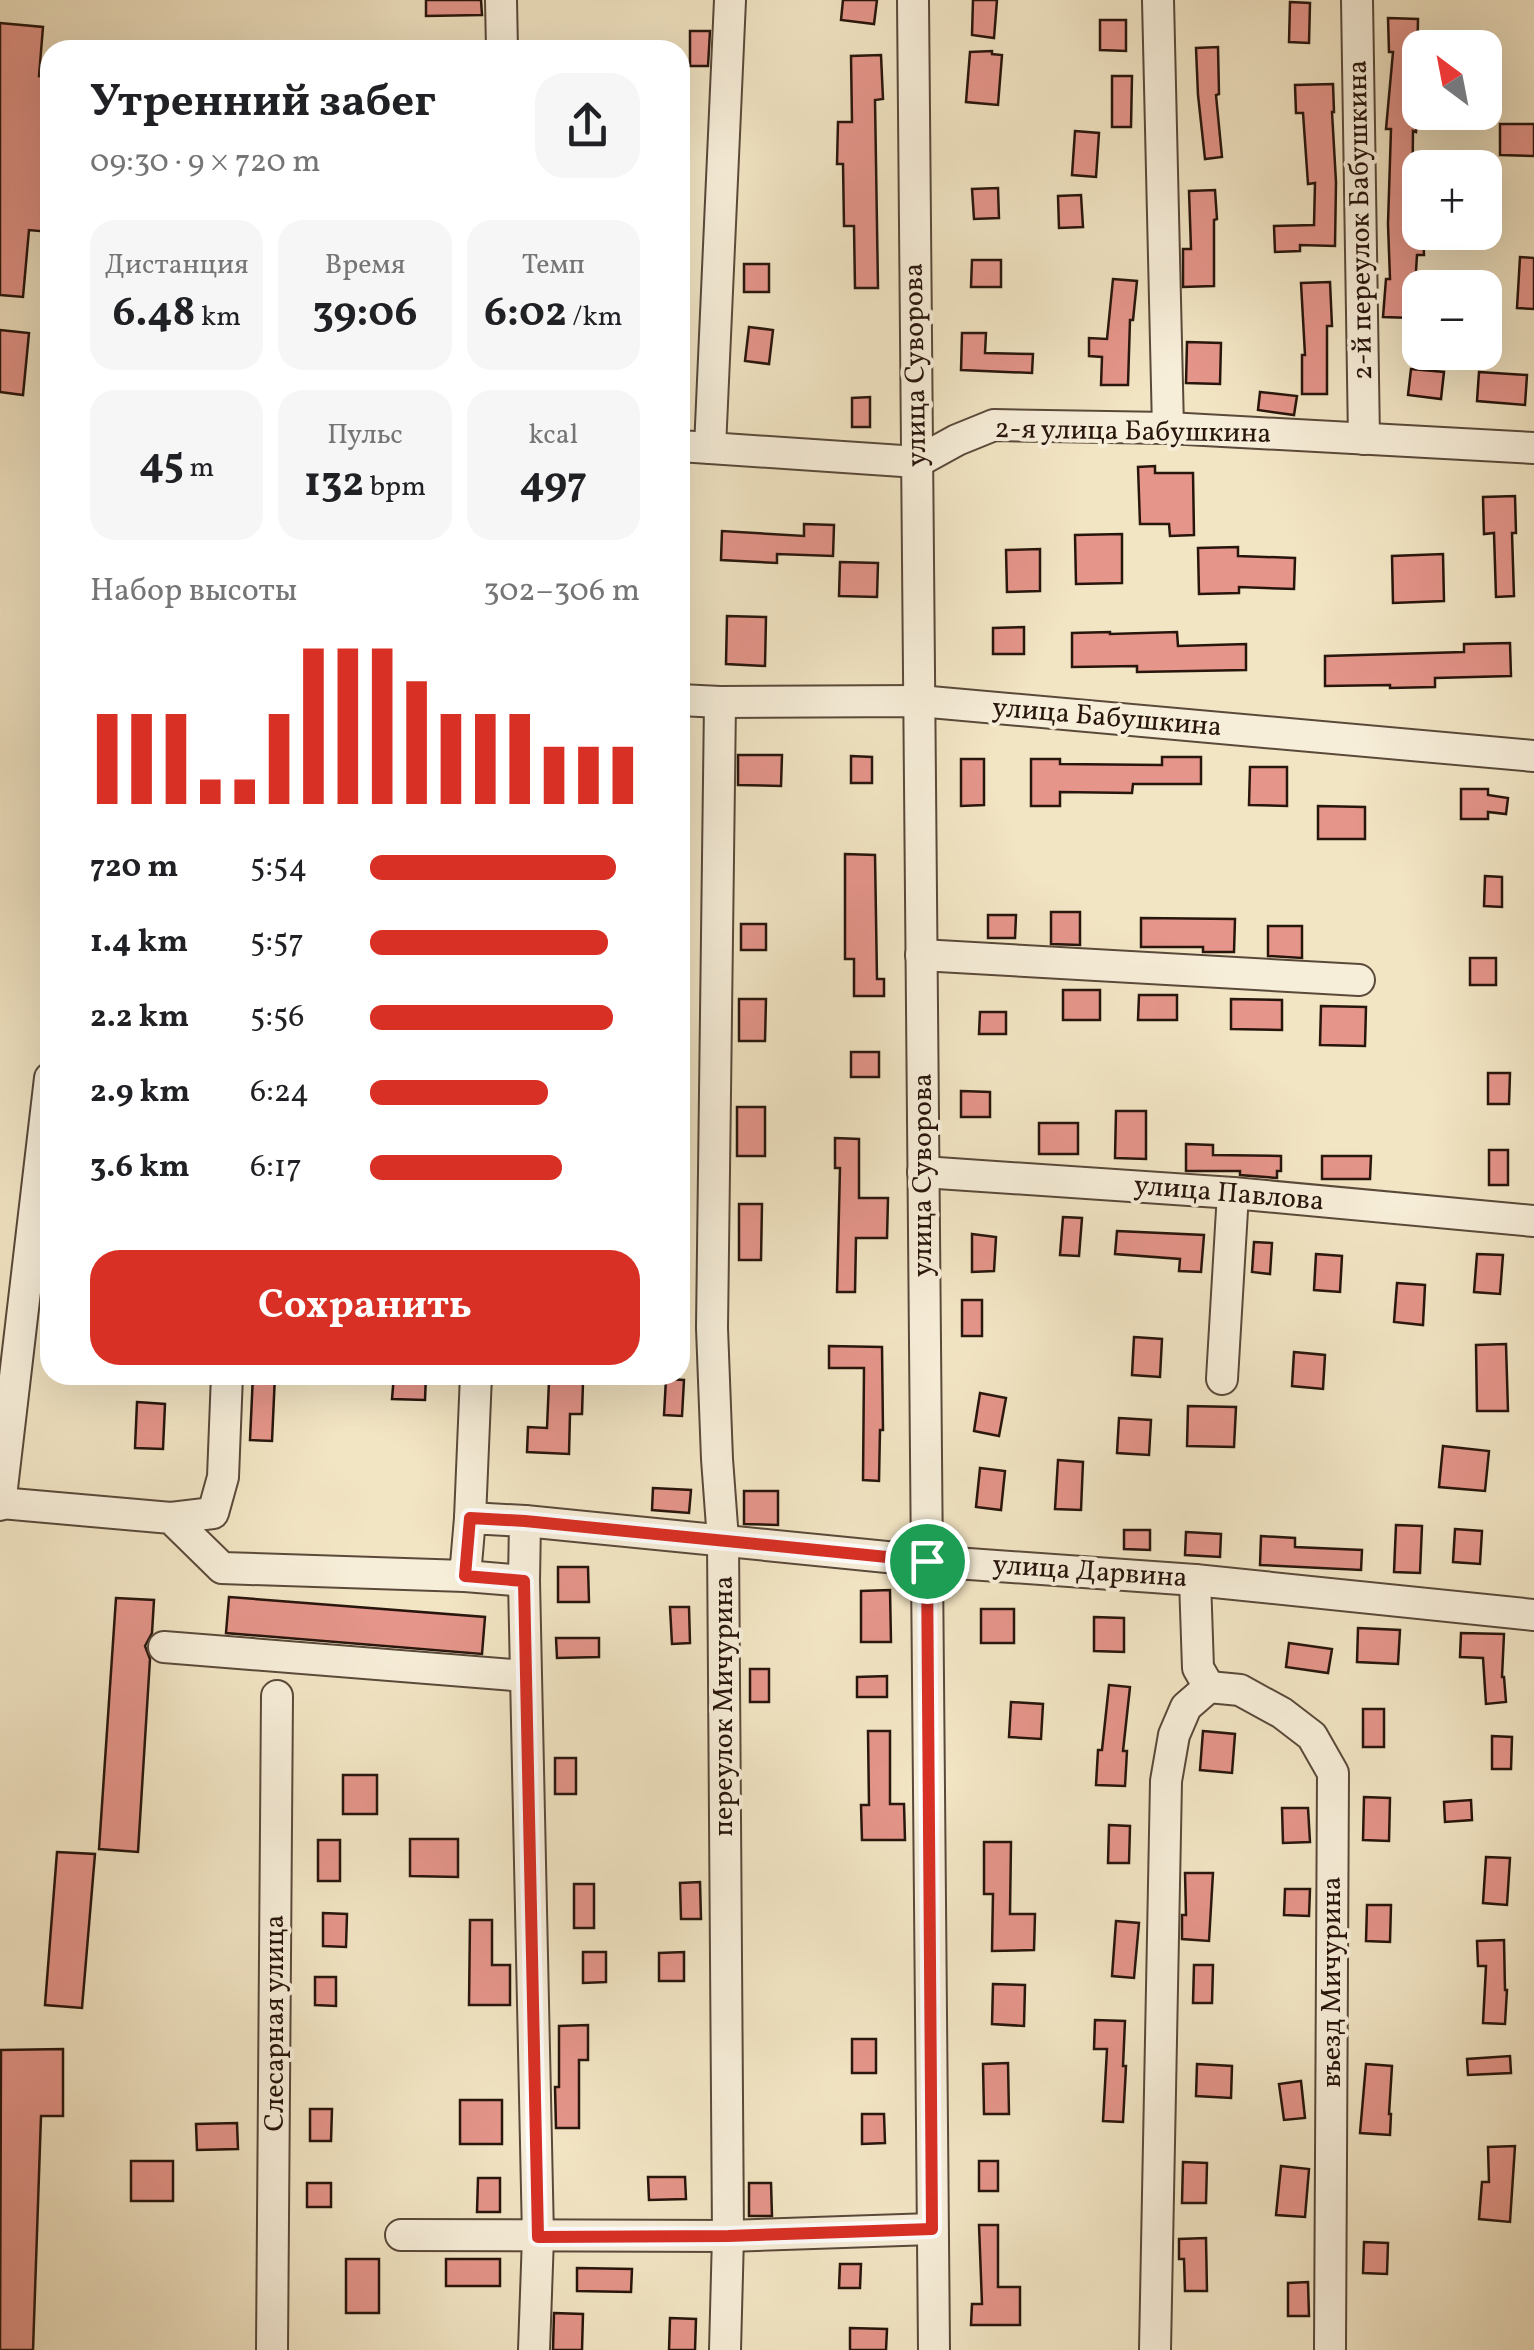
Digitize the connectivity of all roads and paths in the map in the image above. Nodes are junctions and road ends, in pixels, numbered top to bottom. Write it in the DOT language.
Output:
graph roads {
  1 [pos="502,0"];
  2 [pos="730,0"];
  3 [pos="913,0"];
  4 [pos="1158,0"];
  5 [pos="1357,0"];
  6 [pos="502,40"];
  7 [pos="1168,428"];
  8 [pos="1364,439"];
  9 [pos="695,447"];
  10 [pos="1534,448"];
  11 [pos="917,462"];
  12 [pos="690,700"];
  13 [pos="919,701"];
  14 [pos="720,702"];
  15 [pos="1534,756"];
  16 [pos="922,955"];
  17 [pos="1359,980"];
  18 [pos="40,1163"];
  19 [pos="923,1172"];
  20 [pos="1233,1193"];
  21 [pos="1534,1220"];
  22 [pos="1222,1379"];
  23 [pos="227,1385"];
  24 [pos="476,1385"];
  25 [pos="0,1504"];
  26 [pos="172,1518"];
  27 [pos="470,1518"];
  28 [pos="525,1521"];
  29 [pos="723,1540"];
  30 [pos="927,1561"];
  31 [pos="465,1576"];
  32 [pos="1195,1580"];
  33 [pos="524,1581"];
  34 [pos="1534,1614"];
  35 [pos="164,1647"];
  36 [pos="526,1676"];
  37 [pos="1209,1687"];
  38 [pos="277,1696"];
  39 [pos="932,2229"];
  40 [pos="402,2235"];
  41 [pos="728,2236"];
  42 [pos="538,2237"];
  43 [pos="272,2350"];
  44 [pos="534,2350"];
  45 [pos="725,2350"];
  46 [pos="934,2350"];
  47 [pos="1155,2350"];
  48 [pos="1330,2350"];
  1 -- 6 [label="street"];
  2 -- 9 [label="street"];
  3 -- 11 [label="street, улица Суворова"];
  4 -- 7 [label="street"];
  5 -- 8 [label="street, 2-й переулок Бабушкина"];
  7 -- 8 [label="street, 2-я улица Бабушкина"];
  7 -- 11 [label="street, 2-я улица Бабушкина"];
  8 -- 10 [label="street, 2-я улица Бабушкина"];
  9 -- 11 [label="street"];
  11 -- 13 [label="street, улица Суворова"];
  12 -- 14 [label="street, улица Бабушкина"];
  13 -- 14 [label="street, улица Бабушкина"];
  13 -- 15 [label="street, улица Бабушкина"];
  13 -- 16 [label="street, улица Суворова"];
  14 -- 29 [label="street, переулок Мичурина"];
  16 -- 17 [label="street"];
  16 -- 19 [label="street, улица Суворова"];
  18 -- 25 [label="street"];
  19 -- 20 [label="street, улица Павлова"];
  19 -- 30 [label="street, улица Суворова"];
  20 -- 21 [label="street, улица Павлова"];
  20 -- 22 [label="street"];
  23 -- 26 [label="street"];
  24 -- 27 [label="street"];
  25 -- 26 [label="street"];
  26 -- 31 [label="street"];
  27 -- 28 [label="street, улица Дарвина"];
  27 -- 31 [label="street"];
  28 -- 29 [label="street, улица Дарвина"];
  28 -- 33 [label="street"];
  29 -- 30 [label="street, улица Дарвина"];
  29 -- 41 [label="street, переулок Мичурина"];
  30 -- 32 [label="street, улица Дарвина"];
  30 -- 39 [label="street, улица Суворова"];
  31 -- 33 [label="street"];
  32 -- 34 [label="street, улица Дарвина"];
  32 -- 37 [label="street"];
  33 -- 36 [label="street"];
  35 -- 36 [label="street"];
  36 -- 42 [label="street"];
  37 -- 47 [label="street"];
  37 -- 48 [label="street, въезд Мичурина"];
  38 -- 43 [label="street, Слесарная улица"];
  39 -- 41 [label="street"];
  39 -- 46 [label="street, улица Суворова"];
  40 -- 42 [label="street"];
  41 -- 42 [label="street"];
  41 -- 45 [label="street, переулок Мичурина"];
  42 -- 44 [label="street"];
}
